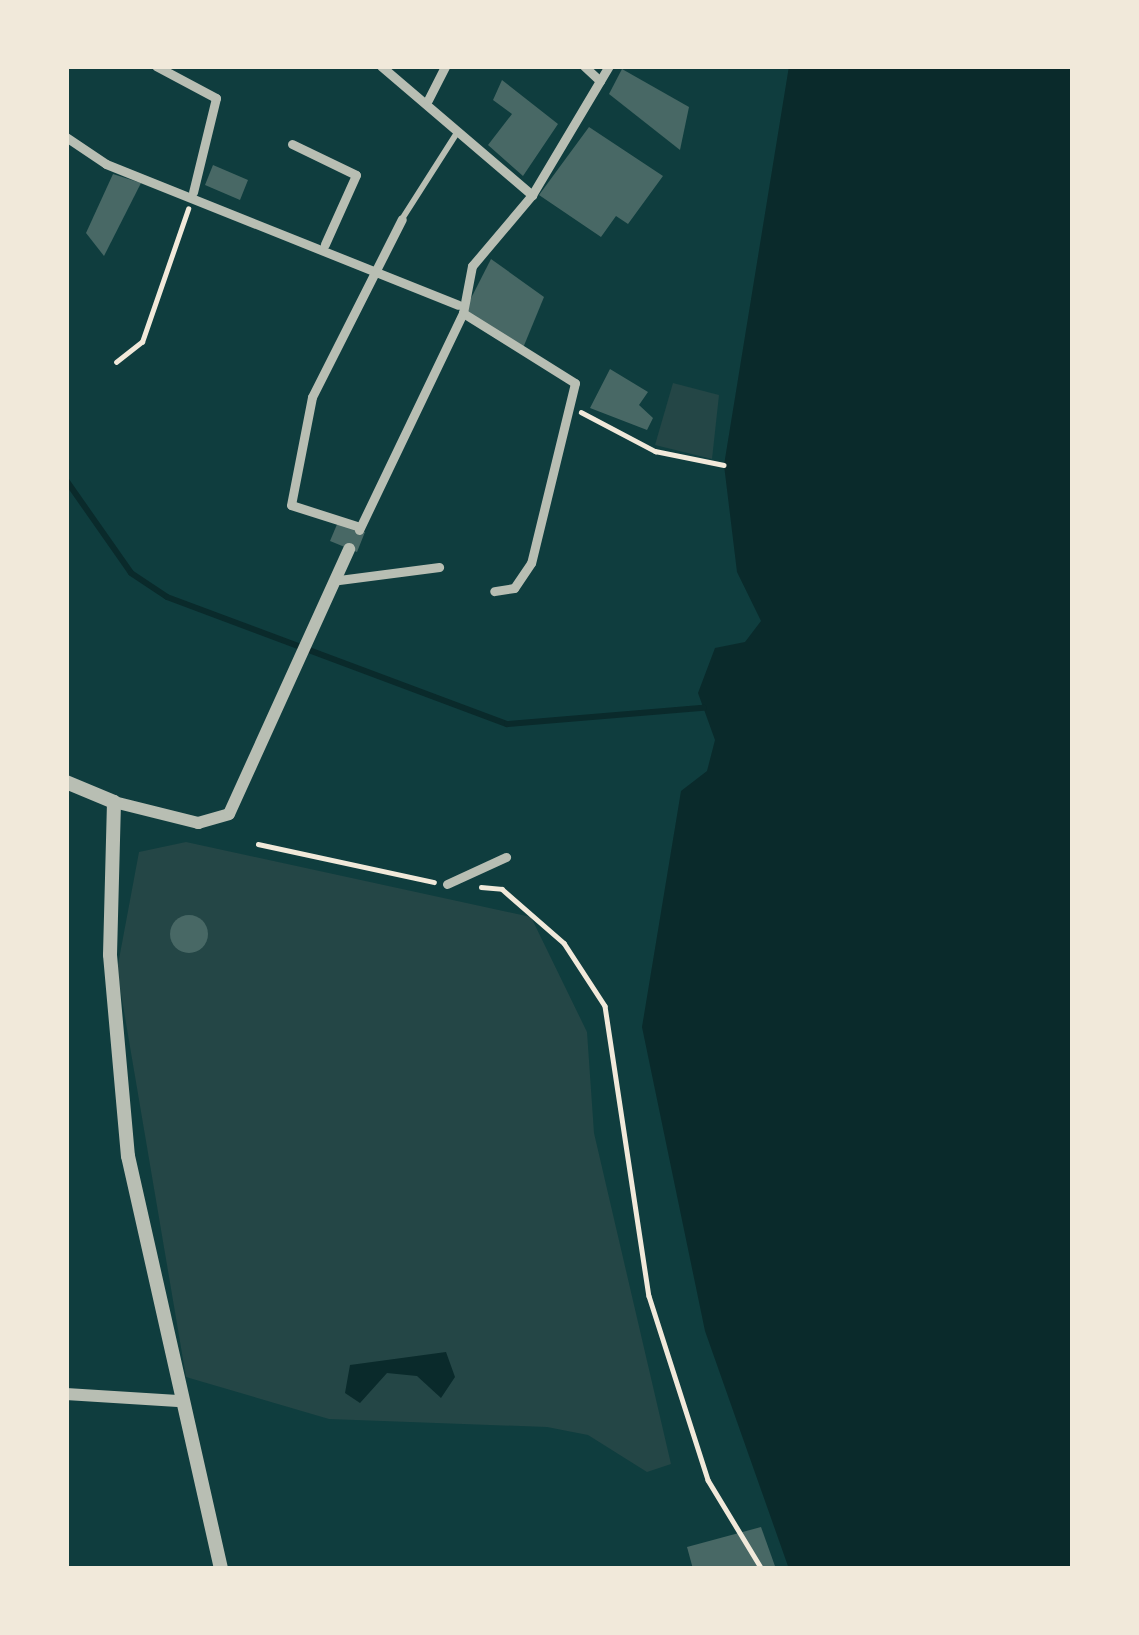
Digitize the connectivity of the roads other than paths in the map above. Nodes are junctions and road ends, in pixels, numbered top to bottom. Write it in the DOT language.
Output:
graph roads {
  1 [pos="159,66"];
  2 [pos="381,66"];
  3 [pos="445,66"];
  4 [pos="584,66"];
  5 [pos="609,66"];
  6 [pos="600,82"];
  7 [pos="428,100"];
  8 [pos="459,130"];
  9 [pos="66,137"];
  10 [pos="292,144"];
  11 [pos="194,192"];
  12 [pos="532,195"];
  13 [pos="402,219"];
  14 [pos="325,244"];
  15 [pos="372,263"];
  16 [pos="460,309"];
  17 [pos="349,548"];
  18 [pos="440,567"];
  19 [pos="340,580"];
  20 [pos="494,591"];
  21 [pos="66,782"];
  22 [pos="115,802"];
  23 [pos="506,857"];
  24 [pos="447,884"];
  25 [pos="66,1394"];
  26 [pos="178,1401"];
  27 [pos="221,1569"];
  1 -- 11 [label="street"];
  2 -- 7 [label="street"];
  3 -- 7 [label="street"];
  4 -- 6 [label="street"];
  5 -- 6 [label="street"];
  6 -- 12 [label="street"];
  7 -- 8 [label="street"];
  8 -- 12 [label="street"];
  8 -- 13 [label="lane"];
  9 -- 11 [label="street"];
  10 -- 14 [label="street"];
  11 -- 14 [label="street"];
  12 -- 16 [label="street"];
  13 -- 15 [label="street"];
  14 -- 15 [label="street"];
  15 -- 16 [label="street"];
  15 -- 16 [label="street"];
  16 -- 20 [label="street"];
  17 -- 19 [label="street"];
  18 -- 19 [label="street"];
  19 -- 22 [label="street"];
  21 -- 22 [label="street"];
  22 -- 26 [label="street"];
  23 -- 24 [label="street"];
  25 -- 26 [label="street"];
  26 -- 27 [label="street"];
}
